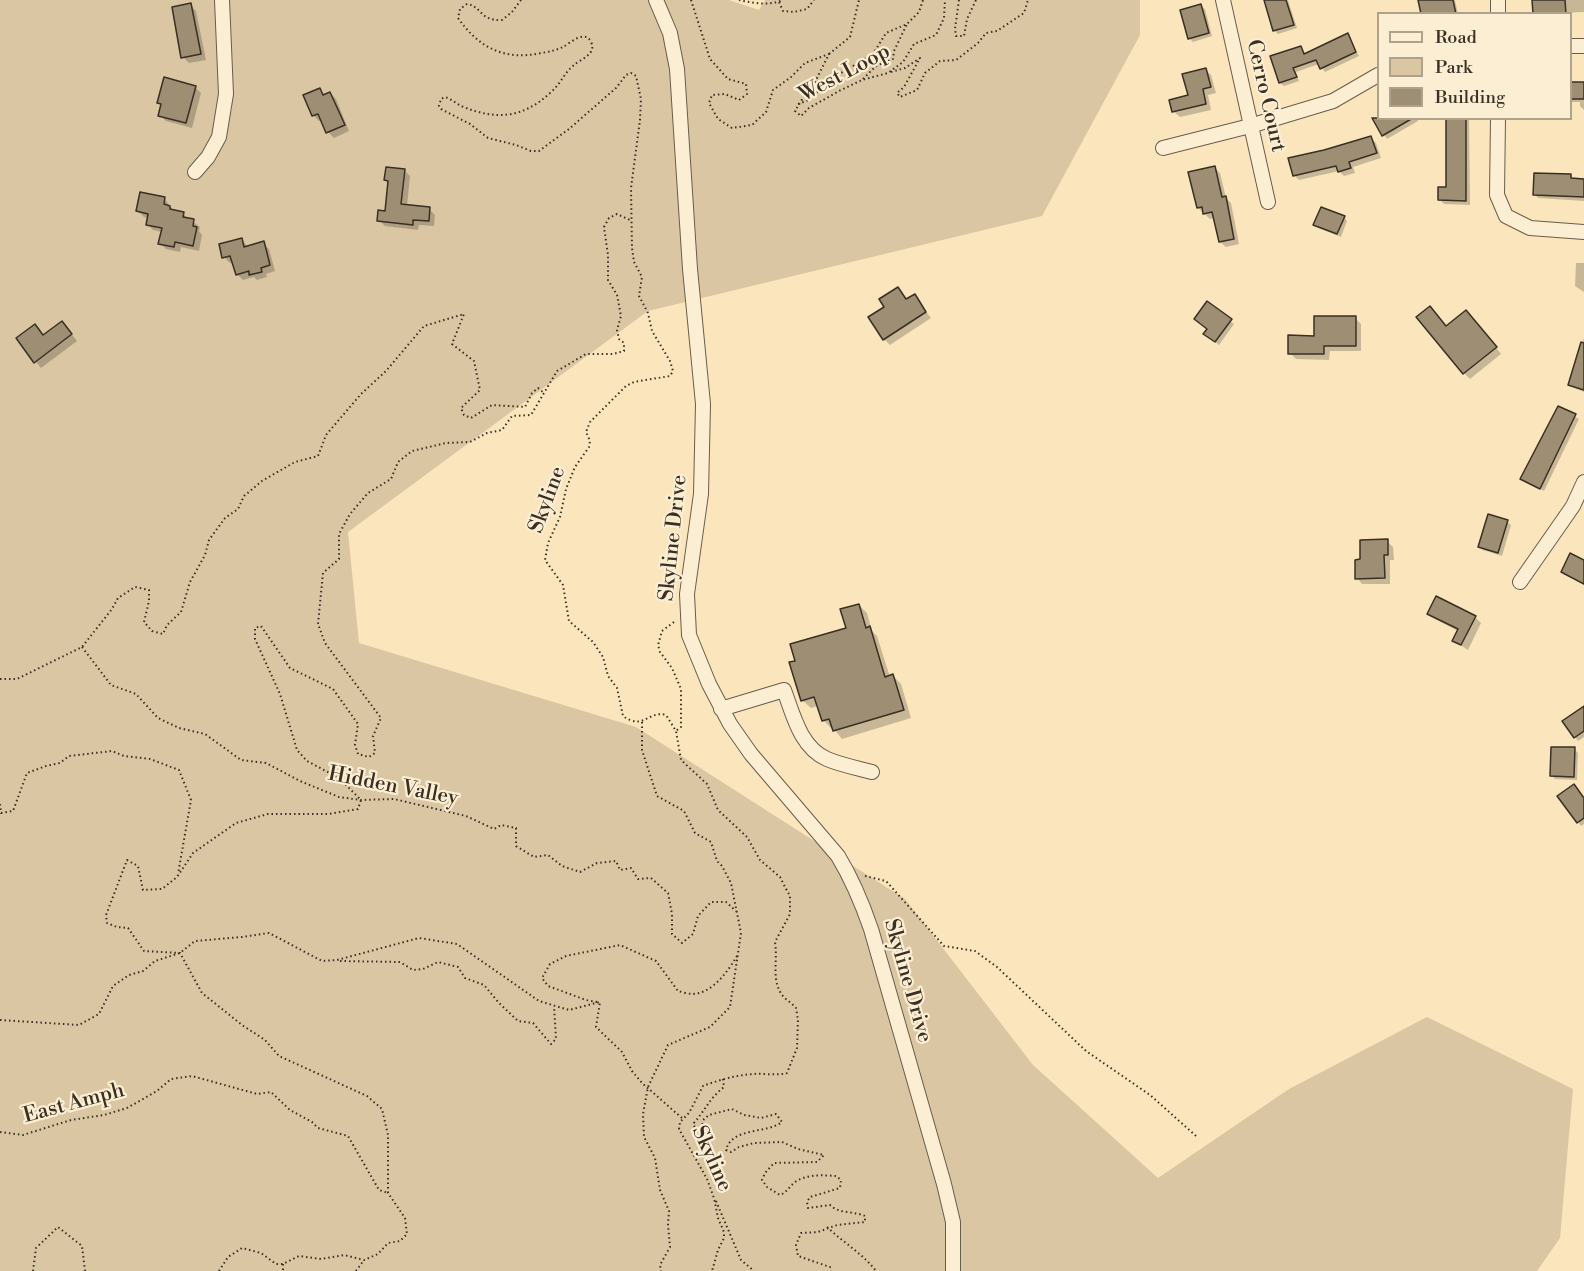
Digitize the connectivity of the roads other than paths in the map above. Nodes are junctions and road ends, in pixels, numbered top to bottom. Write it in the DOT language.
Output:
graph roads {
  1 [pos="222,0"];
  2 [pos="656,0"];
  3 [pos="1223,0"];
  4 [pos="1377,76"];
  5 [pos="1498,120"];
  6 [pos="1250,126"];
  7 [pos="1163,148"];
  8 [pos="195,172"];
  9 [pos="1268,202"];
  10 [pos="1584,232"];
  11 [pos="1584,482"];
  12 [pos="1578,510"];
  13 [pos="1520,582"];
  14 [pos="721,709"];
  15 [pos="872,772"];
  16 [pos="953,1271"];
  1 -- 8 [label="street"];
  2 -- 14 [label="street, Skyline Drive"];
  3 -- 6 [label="street, Cerro Court"];
  4 -- 6 [label="street"];
  5 -- 10 [label="street"];
  6 -- 7 [label="street"];
  6 -- 9 [label="street, Cerro Court"];
  11 -- 12 [label="street"];
  12 -- 13 [label="street"];
  14 -- 15 [label="street"];
  14 -- 16 [label="street, Skyline Drive"];
}
